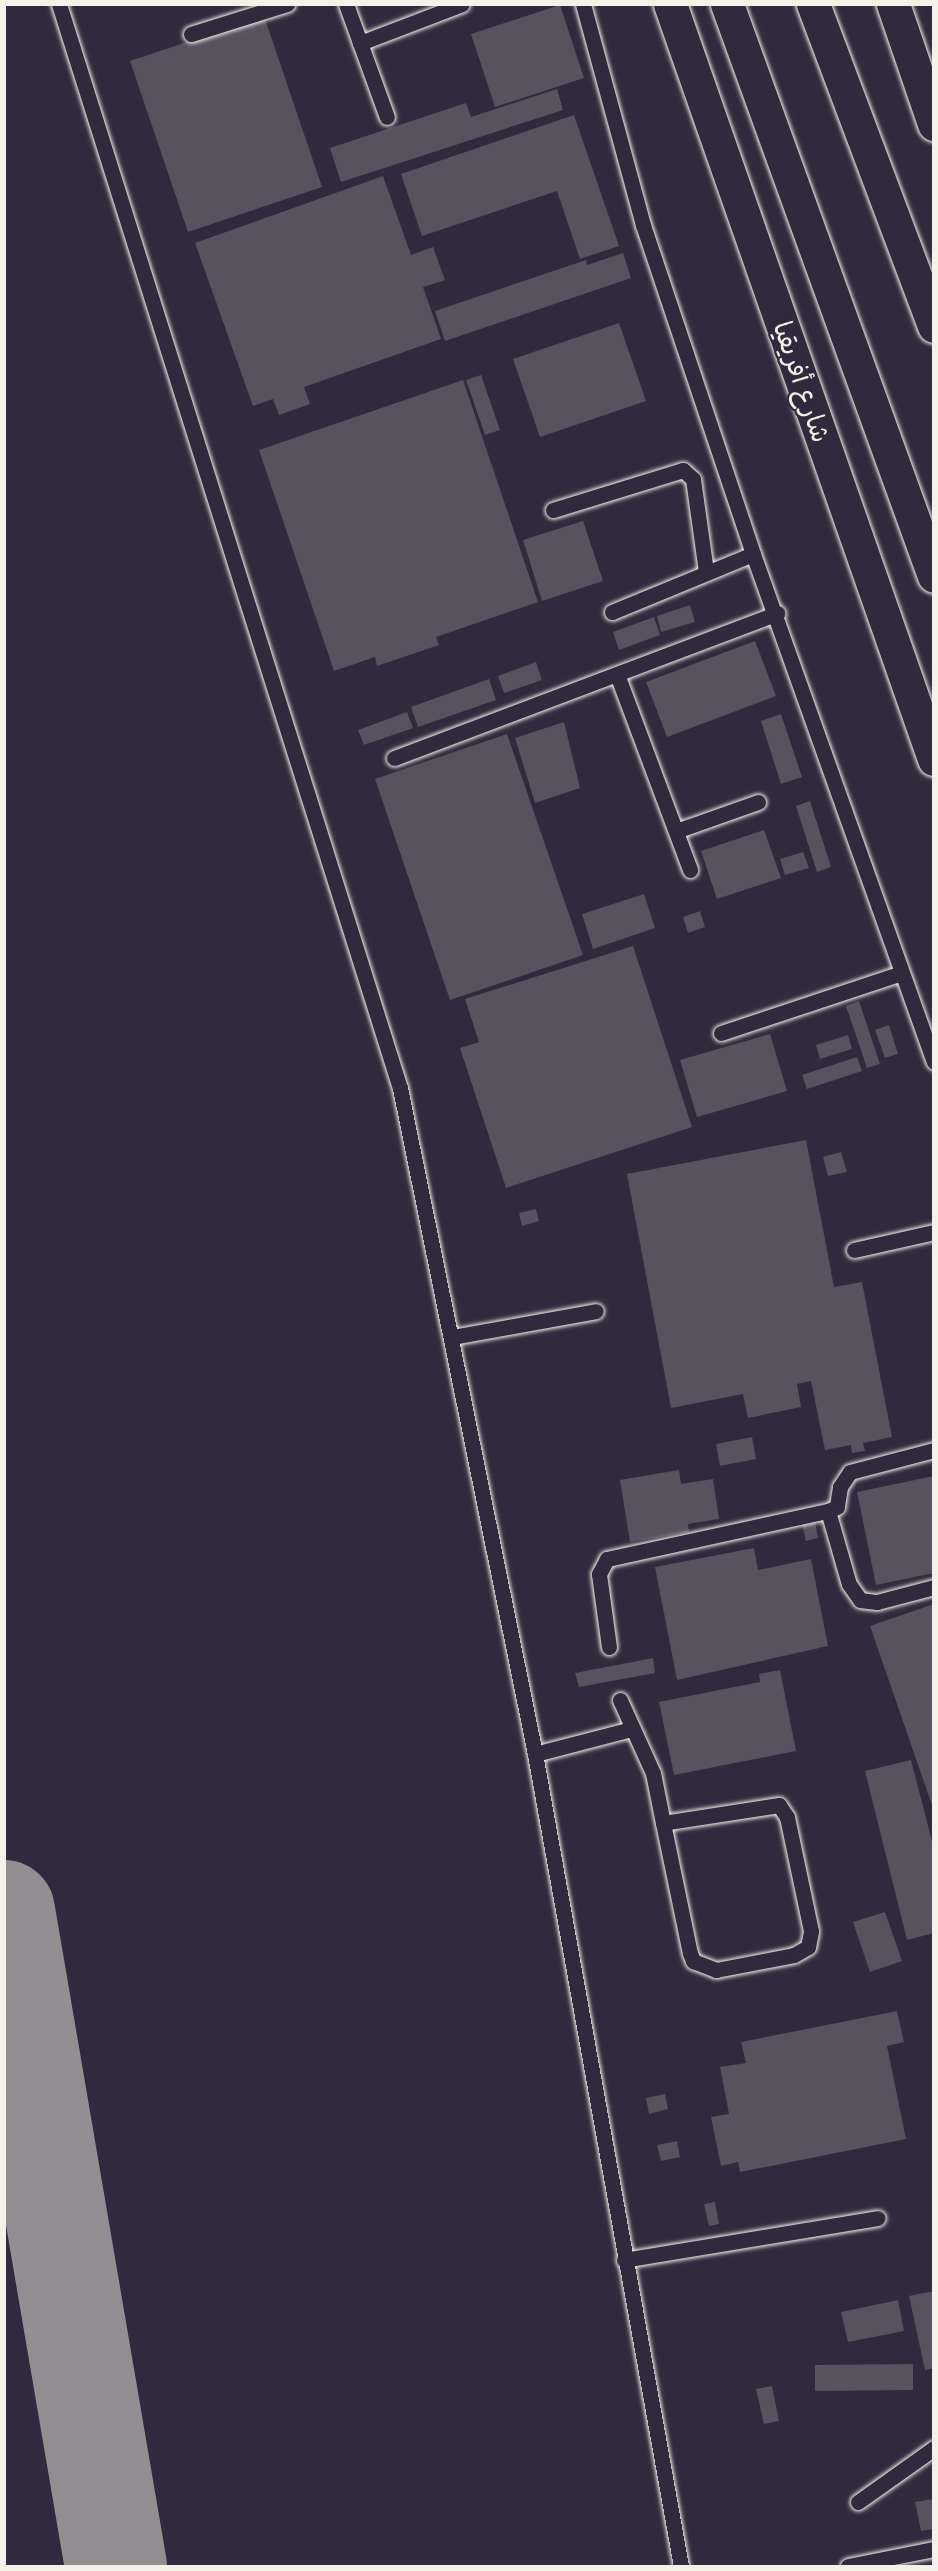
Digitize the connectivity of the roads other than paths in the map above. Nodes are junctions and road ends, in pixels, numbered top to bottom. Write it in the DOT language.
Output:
graph roads {
  1 [pos="59,4"];
  2 [pos="287,4"];
  3 [pos="346,4"];
  4 [pos="462,4"];
  5 [pos="583,4"];
  6 [pos="670,4"];
  7 [pos="727,4"];
  8 [pos="813,4"];
  9 [pos="892,4"];
  10 [pos="190,34"];
  11 [pos="360,43"];
  12 [pos="387,117"];
  13 [pos="933,124"];
  14 [pos="933,326"];
  15 [pos="553,510"];
  16 [pos="753,554"];
  17 [pos="706,571"];
  18 [pos="933,576"];
  19 [pos="612,612"];
  20 [pos="777,613"];
  21 [pos="618,677"];
  22 [pos="394,758"];
  23 [pos="933,759"];
  24 [pos="758,802"];
  25 [pos="676,831"];
  26 [pos="690,870"];
  27 [pos="901,973"];
  28 [pos="721,1033"];
  29 [pos="933,1062"];
  30 [pos="933,1232"];
  31 [pos="854,1250"];
  32 [pos="596,1311"];
  33 [pos="452,1337"];
  34 [pos="933,1450"];
  35 [pos="828,1511"];
  36 [pos="933,1587"];
  37 [pos="609,1647"];
  38 [pos="620,1700"];
  39 [pos="632,1729"];
  40 [pos="535,1754"];
  41 [pos="663,1823"];
  42 [pos="878,2218"];
  43 [pos="624,2260"];
  44 [pos="933,2448"];
  45 [pos="858,2502"];
  46 [pos="933,2549"];
  47 [pos="681,2566"];
  48 [pos="848,2566"];
  1 -- 33 [label="lane"];
  2 -- 10 [label="lane"];
  3 -- 11 [label="lane"];
  4 -- 11 [label="lane"];
  5 -- 16 [label="lane"];
  6 -- 23 [label="main road, شارع أفريقيا"];
  7 -- 18 [label="main road"];
  8 -- 14 [label="main road"];
  9 -- 13 [label="main road"];
  11 -- 12 [label="lane"];
  15 -- 17 [label="lane"];
  16 -- 17 [label="lane"];
  16 -- 20 [label="lane"];
  17 -- 19 [label="lane"];
  20 -- 21 [label="lane"];
  20 -- 27 [label="lane"];
  21 -- 22 [label="lane"];
  21 -- 25 [label="lane"];
  24 -- 25 [label="lane"];
  25 -- 26 [label="lane"];
  27 -- 28 [label="lane"];
  27 -- 29 [label="lane"];
  30 -- 31 [label="lane"];
  32 -- 33 [label="lane"];
  33 -- 40 [label="lane"];
  34 -- 35 [label="lane"];
  35 -- 36 [label="lane"];
  35 -- 37 [label="lane"];
  38 -- 39 [label="lane"];
  39 -- 40 [label="lane"];
  39 -- 41 [label="lane"];
  40 -- 43 [label="lane"];
  41 -- 41 [label="lane"];
  42 -- 43 [label="lane"];
  43 -- 47 [label="lane"];
  44 -- 45 [label="lane"];
  46 -- 48 [label="lane"];
}
